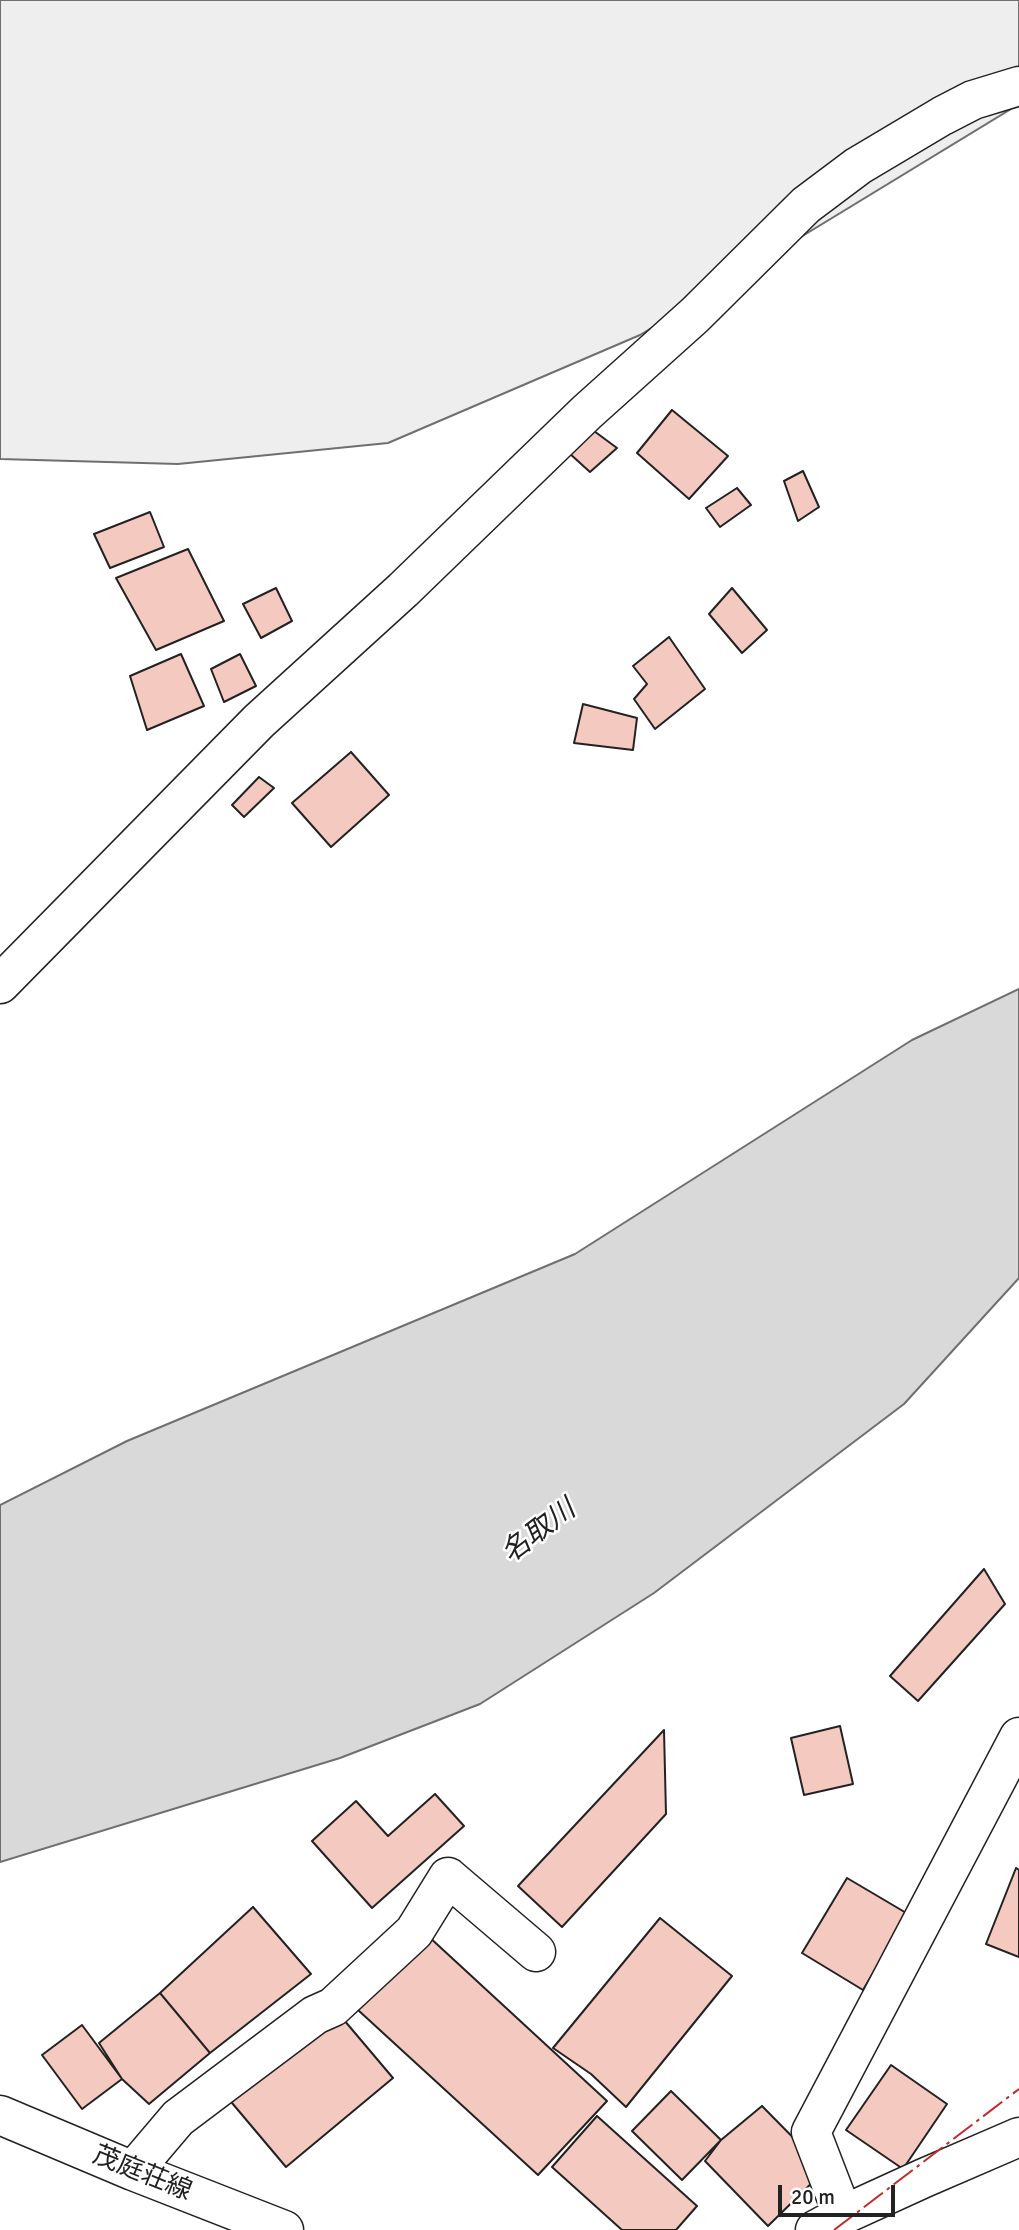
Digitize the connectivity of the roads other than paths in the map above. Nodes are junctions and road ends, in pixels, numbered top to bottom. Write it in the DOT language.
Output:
graph roads {
  1 [pos="1019,86"];
  2 [pos="0,984"];
  3 [pos="1019,1737"];
  4 [pos="536,1952"];
  5 [pos="0,2115"];
  6 [pos="1019,2137"];
  7 [pos="133,2171"];
  8 [pos="829,2223"];
  9 [pos="285,2230"];
  1 -- 2 [label="street"];
  3 -- 8 [label="street"];
  4 -- 7 [label="street"];
  5 -- 7 [label="street, 茂庭荘線"];
  6 -- 8 [label="street"];
  7 -- 9 [label="street, 茂庭荘線"];
}
